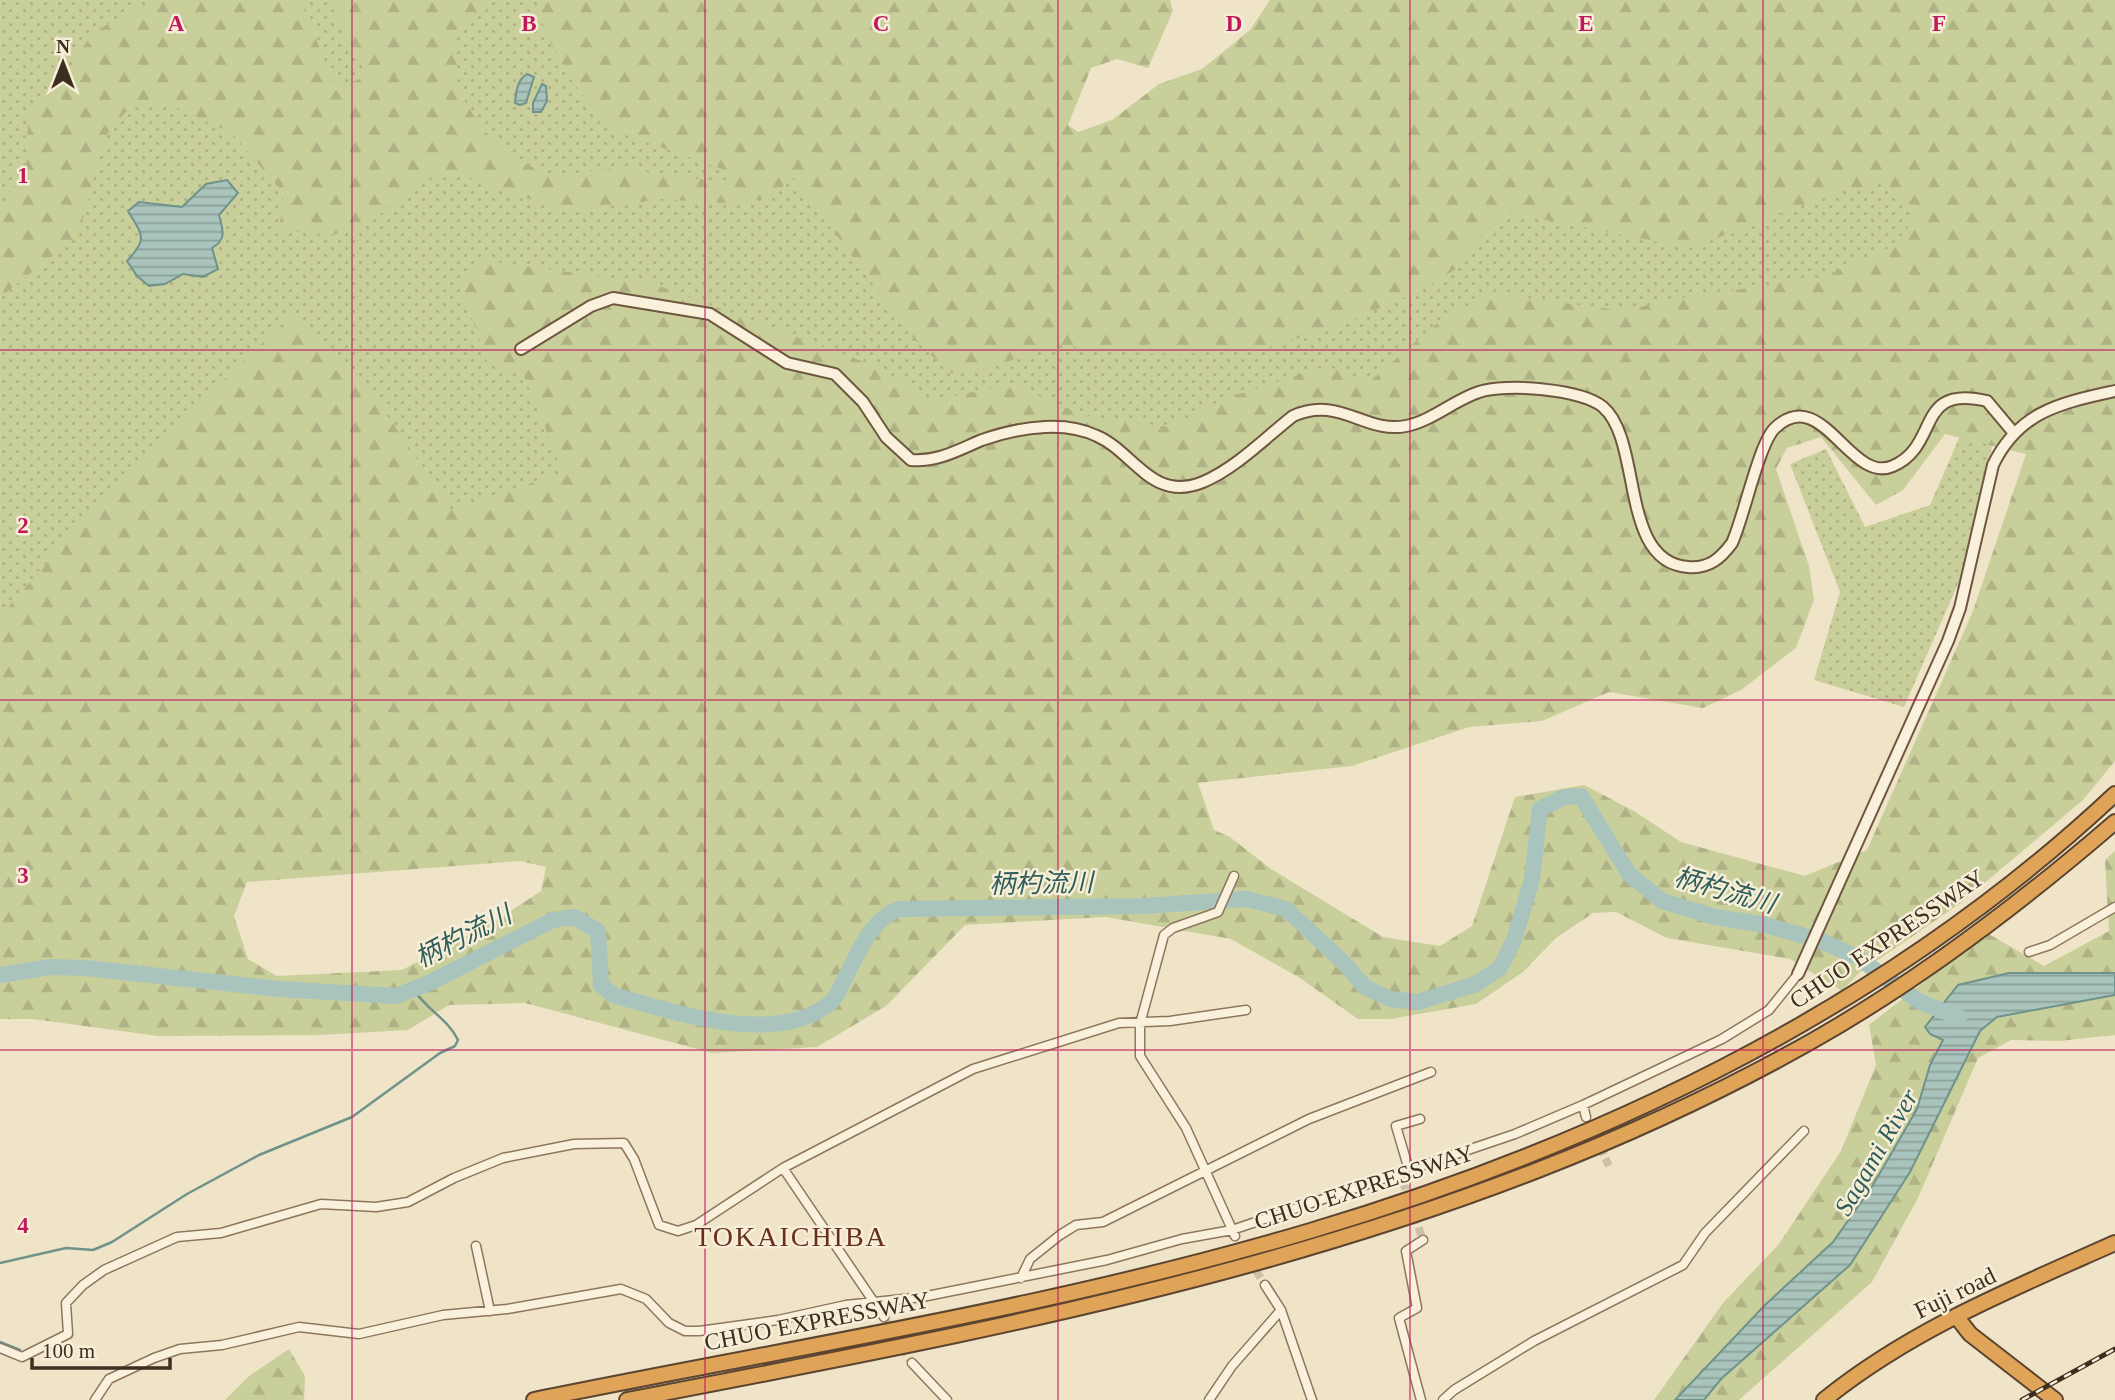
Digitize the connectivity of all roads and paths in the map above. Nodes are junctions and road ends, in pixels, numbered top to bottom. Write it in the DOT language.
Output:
graph roads {
  1 [pos="521,349"];
  2 [pos="2115,391"];
  3 [pos="2013,432"];
  4 [pos="2115,794"];
  5 [pos="2115,822"];
  6 [pos="1234,876"];
  7 [pos="2115,907"];
  8 [pos="2029,953"];
  9 [pos="1798,974"];
  10 [pos="1246,1010"];
  11 [pos="1139,1024"];
  12 [pos="1431,1072"];
  13 [pos="1583,1105"];
  14 [pos="1586,1116"];
  15 [pos="1420,1119"];
  16 [pos="1804,1131"];
  17 [pos="783,1168"];
  18 [pos="1207,1168"];
  19 [pos="1409,1170"];
  20 [pos="1233,1233"];
  21 [pos="1423,1240"];
  22 [pos="2115,1242"];
  23 [pos="476,1246"];
  24 [pos="1021,1278"];
  25 [pos="1265,1285"];
  26 [pos="872,1302"];
  27 [pos="1282,1310"];
  28 [pos="489,1311"];
  29 [pos="1956,1316"];
  30 [pos="884,1317"];
  31 [pos="0,1348"];
  32 [pos="912,1363"];
  33 [pos="95,1400"];
  34 [pos="534,1400"];
  35 [pos="627,1400"];
  36 [pos="947,1400"];
  37 [pos="1209,1400"];
  38 [pos="1312,1400"];
  39 [pos="1421,1400"];
  40 [pos="1443,1400"];
  41 [pos="1824,1400"];
  42 [pos="2055,1400"];
  1 -- 3 [label="street"];
  2 -- 3 [label="street"];
  3 -- 9 [label="street"];
  4 -- 34 [label="highway, CHUO EXPRESSWAY"];
  5 -- 35 [label="highway, CHUO EXPRESSWAY"];
  6 -- 11 [label="street"];
  7 -- 8 [label="street"];
  9 -- 13 [label="street"];
  10 -- 11 [label="street"];
  11 -- 17 [label="street"];
  11 -- 18 [label="street"];
  12 -- 18 [label="street"];
  13 -- 14 [label="street"];
  13 -- 19 [label="street"];
  15 -- 19 [label="street"];
  16 -- 40 [label="street"];
  17 -- 26 [label="street"];
  17 -- 31 [label="street"];
  18 -- 20 [label="street"];
  18 -- 24 [label="street"];
  19 -- 20 [label="street"];
  20 -- 24 [label="street"];
  21 -- 39 [label="street"];
  22 -- 29 [label="highway, Fuji road"];
  23 -- 28 [label="street"];
  24 -- 26 [label="street"];
  25 -- 27 [label="street"];
  26 -- 28 [label="street"];
  26 -- 30 [label="street"];
  27 -- 37 [label="street"];
  27 -- 38 [label="street"];
  28 -- 33 [label="street"];
  29 -- 41 [label="highway, Fuji road"];
  29 -- 42 [label="highway"];
  32 -- 36 [label="street"];
}
